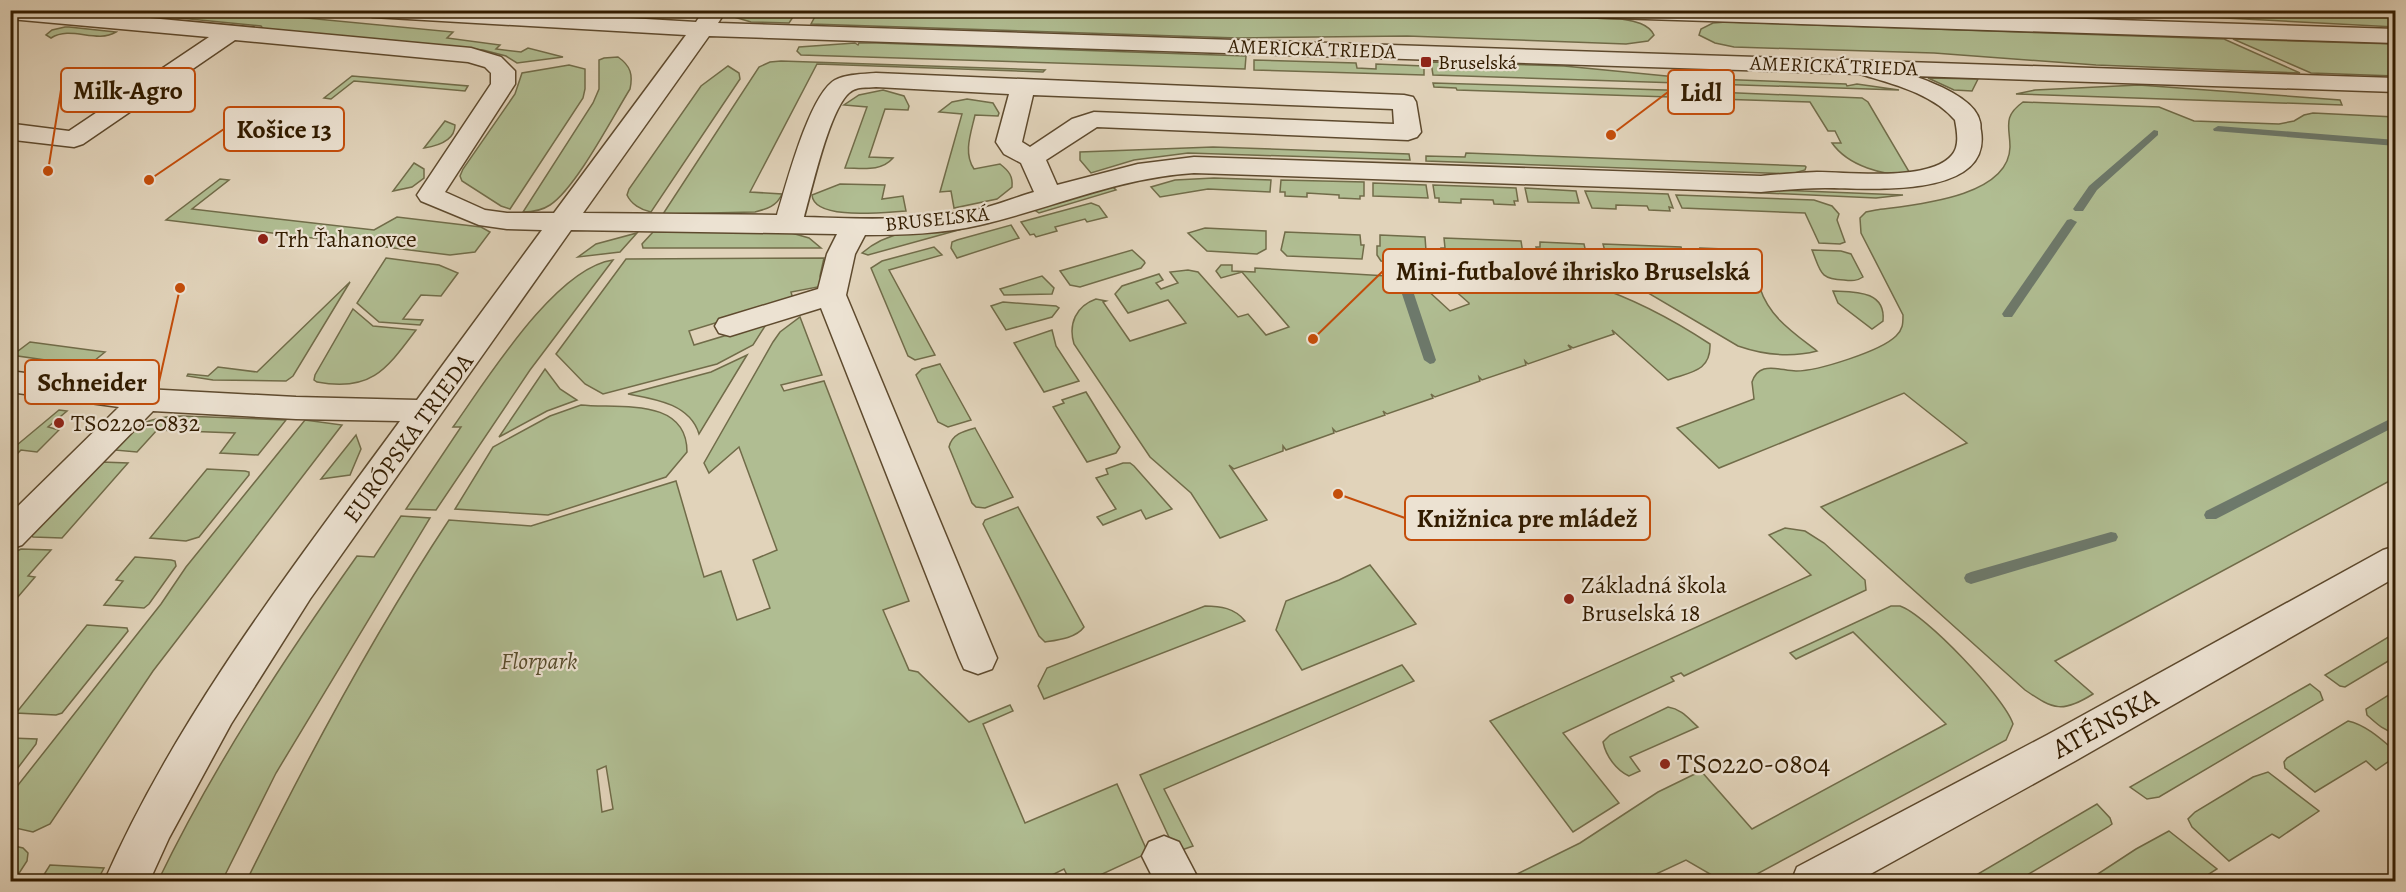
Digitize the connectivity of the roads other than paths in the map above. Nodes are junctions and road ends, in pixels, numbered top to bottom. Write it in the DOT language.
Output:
graph roads {
  1 [pos="373,10"];
  2 [pos="1582,10"];
  3 [pos="10,12"];
  4 [pos="1745,13"];
  5 [pos="709,20"];
  6 [pos="1672,32"];
  7 [pos="230,33"];
  8 [pos="2396,36"];
  9 [pos="1864,68"];
  10 [pos="2023,73"];
  11 [pos="2396,85"];
  12 [pos="1023,87"];
  13 [pos="1977,105"];
  14 [pos="14,132"];
  15 [pos="1032,158"];
  16 [pos="1049,196"];
  17 [pos="565,222"];
  18 [pos="788,224"];
  19 [pos="855,227"];
  20 [pos="831,295"];
  21 [pos="730,326"];
  22 [pos="10,381"];
  23 [pos="145,400"];
  24 [pos="428,411"];
  25 [pos="10,536"];
  26 [pos="2396,560"];
  27 [pos="978,658"];
  28 [pos="126,882"];
  29 [pos="1813,882"];
  1 -- 5 [label="street, AMERICKÁ TRIEDA"];
  2 -- 6 [label="street, AMERICKÁ TRIEDA"];
  3 -- 7 [label="street"];
  4 -- 6 [label="street, AMERICKÁ TRIEDA"];
  4 -- 8 [label="street, AMERICKÁ TRIEDA"];
  5 -- 6 [label="street, AMERICKÁ TRIEDA"];
  5 -- 17 [label="street, EURÓPSKA TRIEDA"];
  6 -- 9 [label="street, AMERICKÁ TRIEDA"];
  7 -- 14 [label="street"];
  7 -- 17 [label="street, BRUSELSKÁ"];
  9 -- 10 [label="street, AMERICKÁ TRIEDA"];
  9 -- 13 [label="street"];
  10 -- 11 [label="street, AMERICKÁ TRIEDA"];
  10 -- 13 [label="street"];
  12 -- 15 [label="street"];
  12 -- 15 [label="street"];
  12 -- 18 [label="street"];
  13 -- 16 [label="street, BRUSELSKÁ"];
  15 -- 16 [label="street"];
  16 -- 19 [label="street, BRUSELSKÁ"];
  17 -- 18 [label="street, BRUSELSKÁ"];
  17 -- 24 [label="street, EURÓPSKA TRIEDA"];
  18 -- 19 [label="street, BRUSELSKÁ"];
  19 -- 20 [label="street, BRUSELSKÁ"];
  20 -- 21 [label="street"];
  20 -- 27 [label="street"];
  22 -- 23 [label="street"];
  23 -- 24 [label="street"];
  23 -- 25 [label="street"];
  24 -- 28 [label="street, EURÓPSKA TRIEDA"];
  26 -- 29 [label="street, ATÉNSKA"];
}
